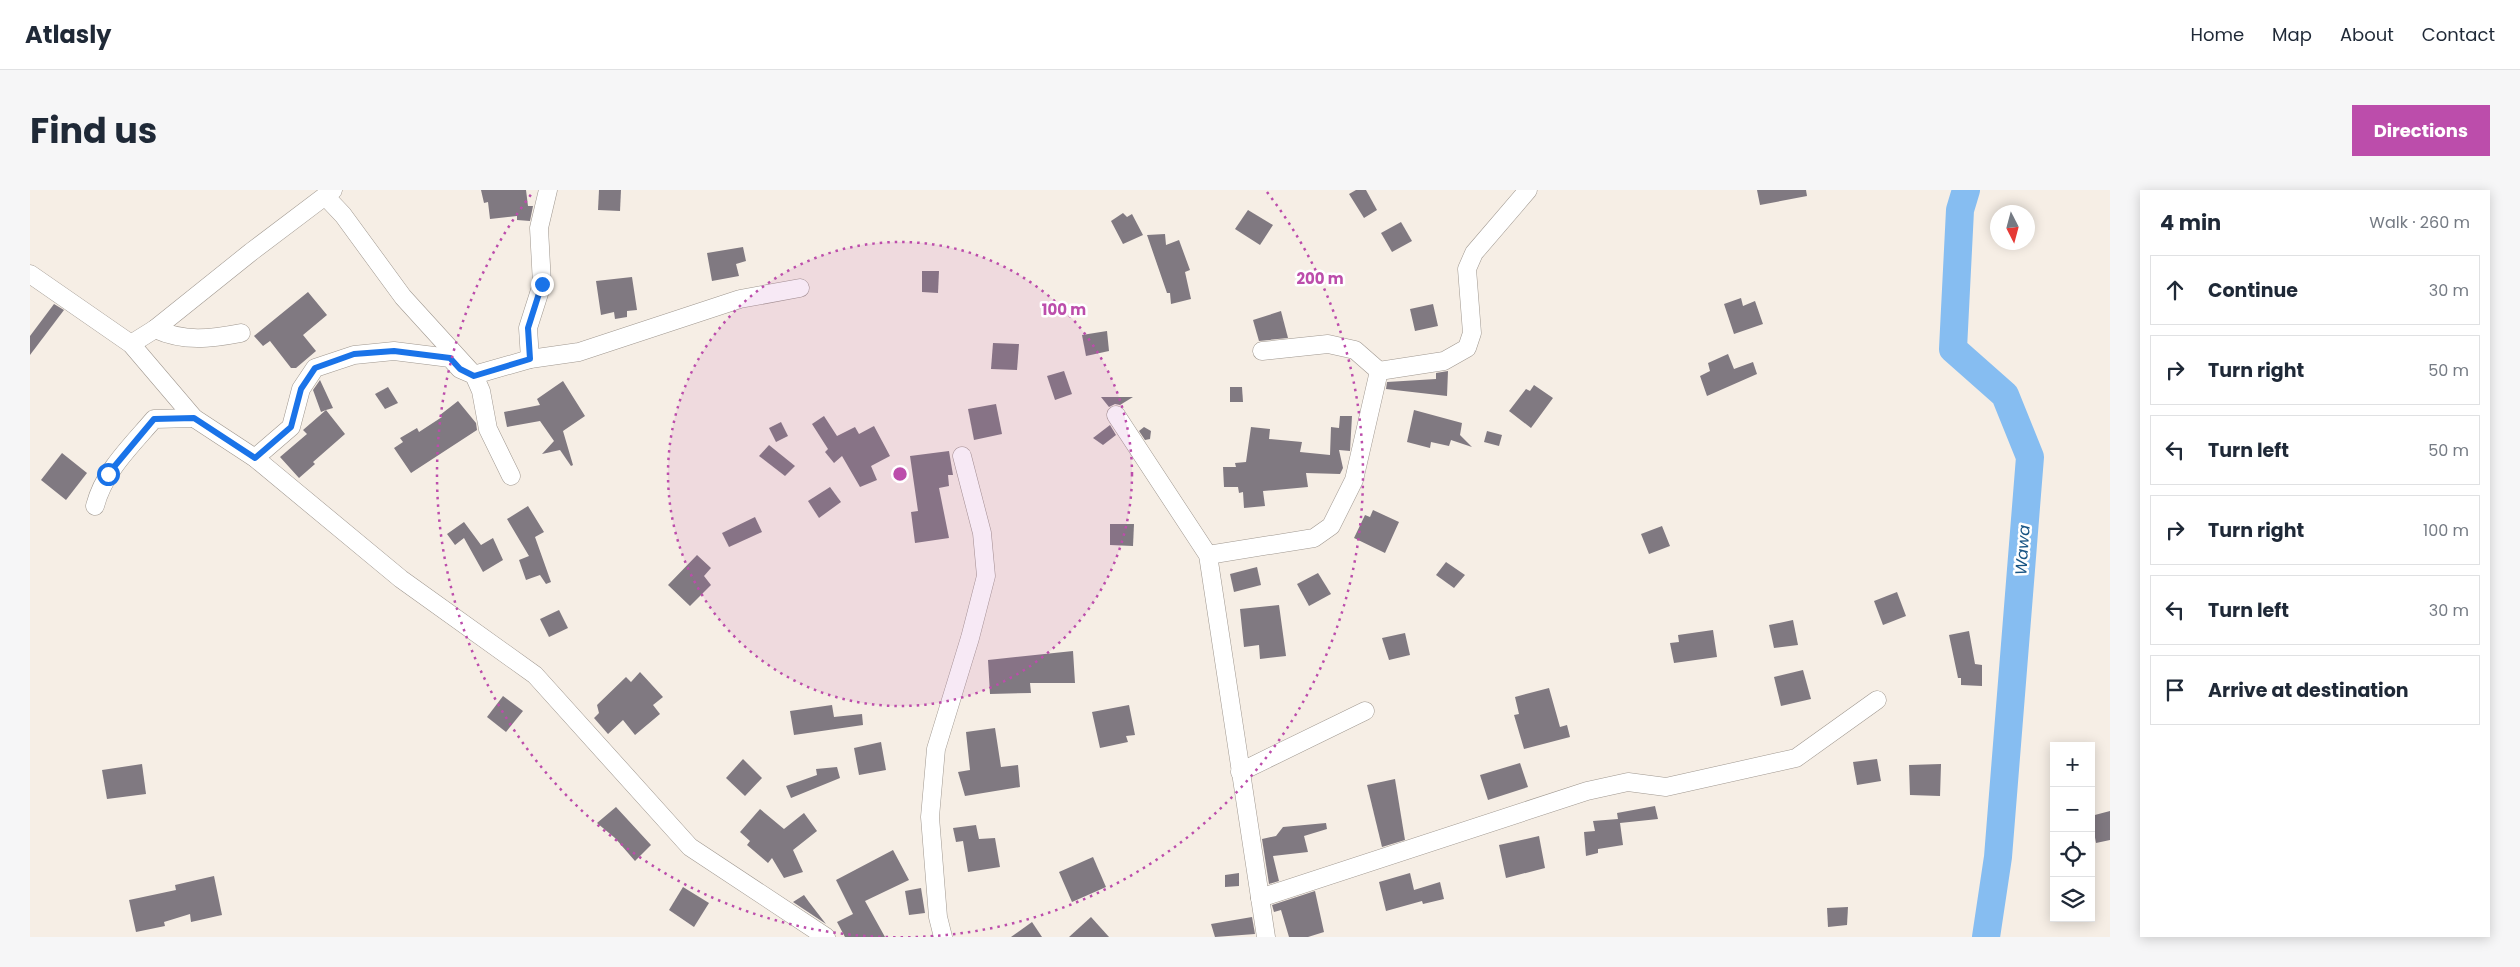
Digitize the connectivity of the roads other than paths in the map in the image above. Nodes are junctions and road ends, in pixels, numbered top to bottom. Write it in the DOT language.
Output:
graph roads {
  1 [pos="548,190"];
  2 [pos="1528,190"];
  3 [pos="330,193"];
  4 [pos="30,274"];
  5 [pos="800,288"];
  6 [pos="155,329"];
  7 [pos="241,334"];
  8 [pos="131,344"];
  9 [pos="1262,351"];
  10 [pos="530,359"];
  11 [pos="1380,371"];
  12 [pos="474,376"];
  13 [pos="1116,414"];
  14 [pos="194,418"];
  15 [pos="962,456"];
  16 [pos="255,458"];
  17 [pos="511,476"];
  18 [pos="94,506"];
  19 [pos="1208,555"];
  20 [pos="1877,700"];
  21 [pos="1366,711"];
  22 [pos="1240,772"];
  23 [pos="1260,898"];
  24 [pos="826,937"];
  25 [pos="943,937"];
  26 [pos="1266,937"];
  1 -- 10 [label="street"];
  2 -- 11 [label="street"];
  3 -- 6 [label="street"];
  3 -- 12 [label="street"];
  4 -- 8 [label="street"];
  5 -- 10 [label="street"];
  6 -- 7 [label="street"];
  6 -- 8 [label="street"];
  8 -- 14 [label="street"];
  9 -- 11 [label="street"];
  10 -- 12 [label="street"];
  11 -- 19 [label="street"];
  12 -- 16 [label="street"];
  12 -- 17 [label="street"];
  13 -- 19 [label="street"];
  14 -- 16 [label="street"];
  14 -- 18 [label="street"];
  15 -- 25 [label="street"];
  16 -- 24 [label="street"];
  19 -- 22 [label="street"];
  20 -- 23 [label="street"];
  21 -- 22 [label="street"];
  22 -- 23 [label="street"];
  23 -- 26 [label="street"];
}
